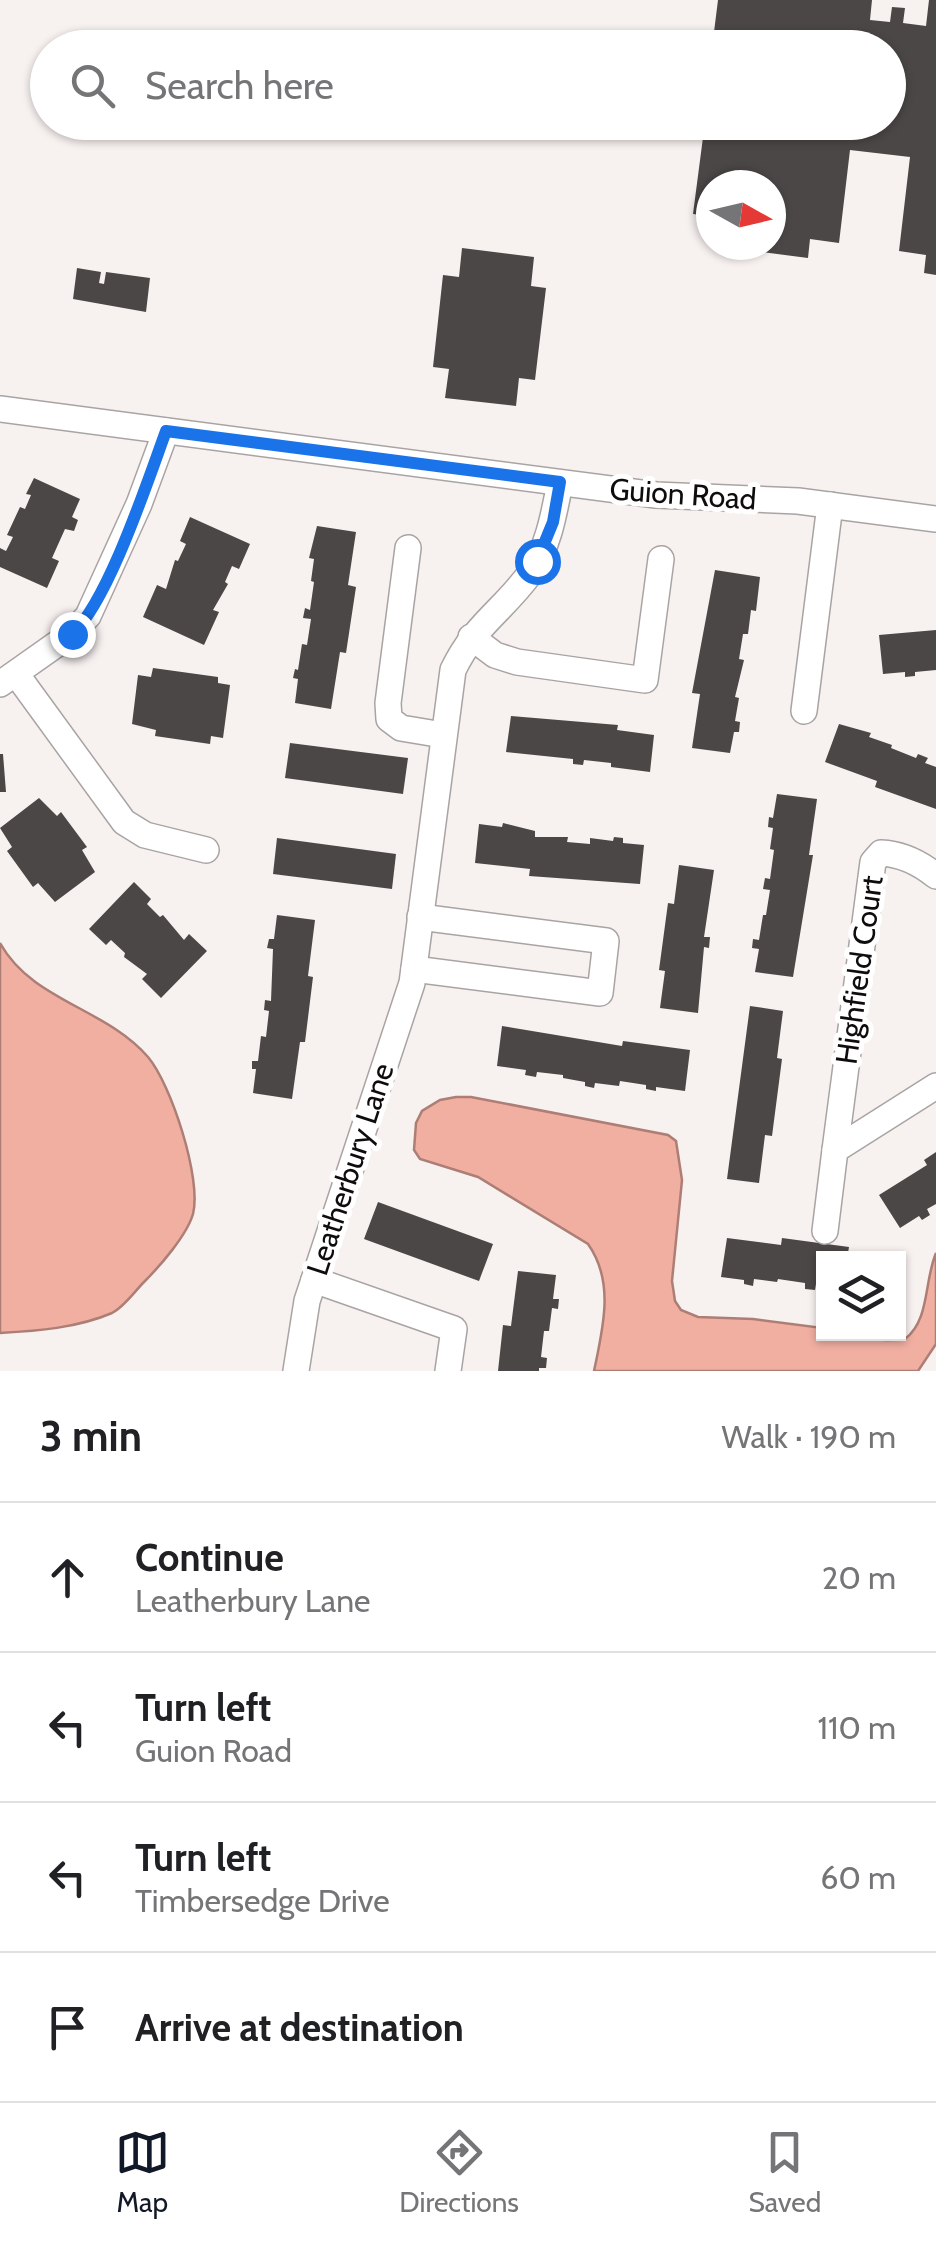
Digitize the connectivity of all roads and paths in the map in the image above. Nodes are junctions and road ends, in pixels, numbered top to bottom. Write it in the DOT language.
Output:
graph roads {
  1 [pos="0,409"];
  2 [pos="166,431"];
  3 [pos="560,482"];
  4 [pos="830,506"];
  5 [pos="936,520"];
  6 [pos="408,548"];
  7 [pos="662,559"];
  8 [pos="471,637"];
  9 [pos="8,680"];
  10 [pos="804,711"];
  11 [pos="443,736"];
  12 [pos="206,850"];
  13 [pos="936,876"];
  14 [pos="420,917"];
  15 [pos="414,969"];
  16 [pos="936,1086"];
  17 [pos="835,1150"];
  18 [pos="824,1231"];
  19 [pos="314,1280"];
  20 [pos="296,1371"];
  21 [pos="448,1371"];
  1 -- 2 [label="street, Guion Road"];
  2 -- 3 [label="street, Guion Road"];
  2 -- 9 [label="street"];
  3 -- 4 [label="street, Guion Road"];
  3 -- 8 [label="street, Leatherbury Lane"];
  4 -- 5 [label="street, Guion Road"];
  4 -- 10 [label="street"];
  6 -- 11 [label="street"];
  7 -- 8 [label="street"];
  8 -- 11 [label="street, Leatherbury Lane"];
  9 -- 12 [label="street"];
  11 -- 14 [label="street, Leatherbury Lane"];
  13 -- 17 [label="street, Highfield Court"];
  14 -- 15 [label="street, Leatherbury Lane"];
  14 -- 15 [label="street"];
  15 -- 19 [label="street, Leatherbury Lane"];
  16 -- 17 [label="street"];
  17 -- 18 [label="street, Highfield Court"];
  19 -- 20 [label="street, Leatherbury Lane"];
  19 -- 21 [label="street"];
}
